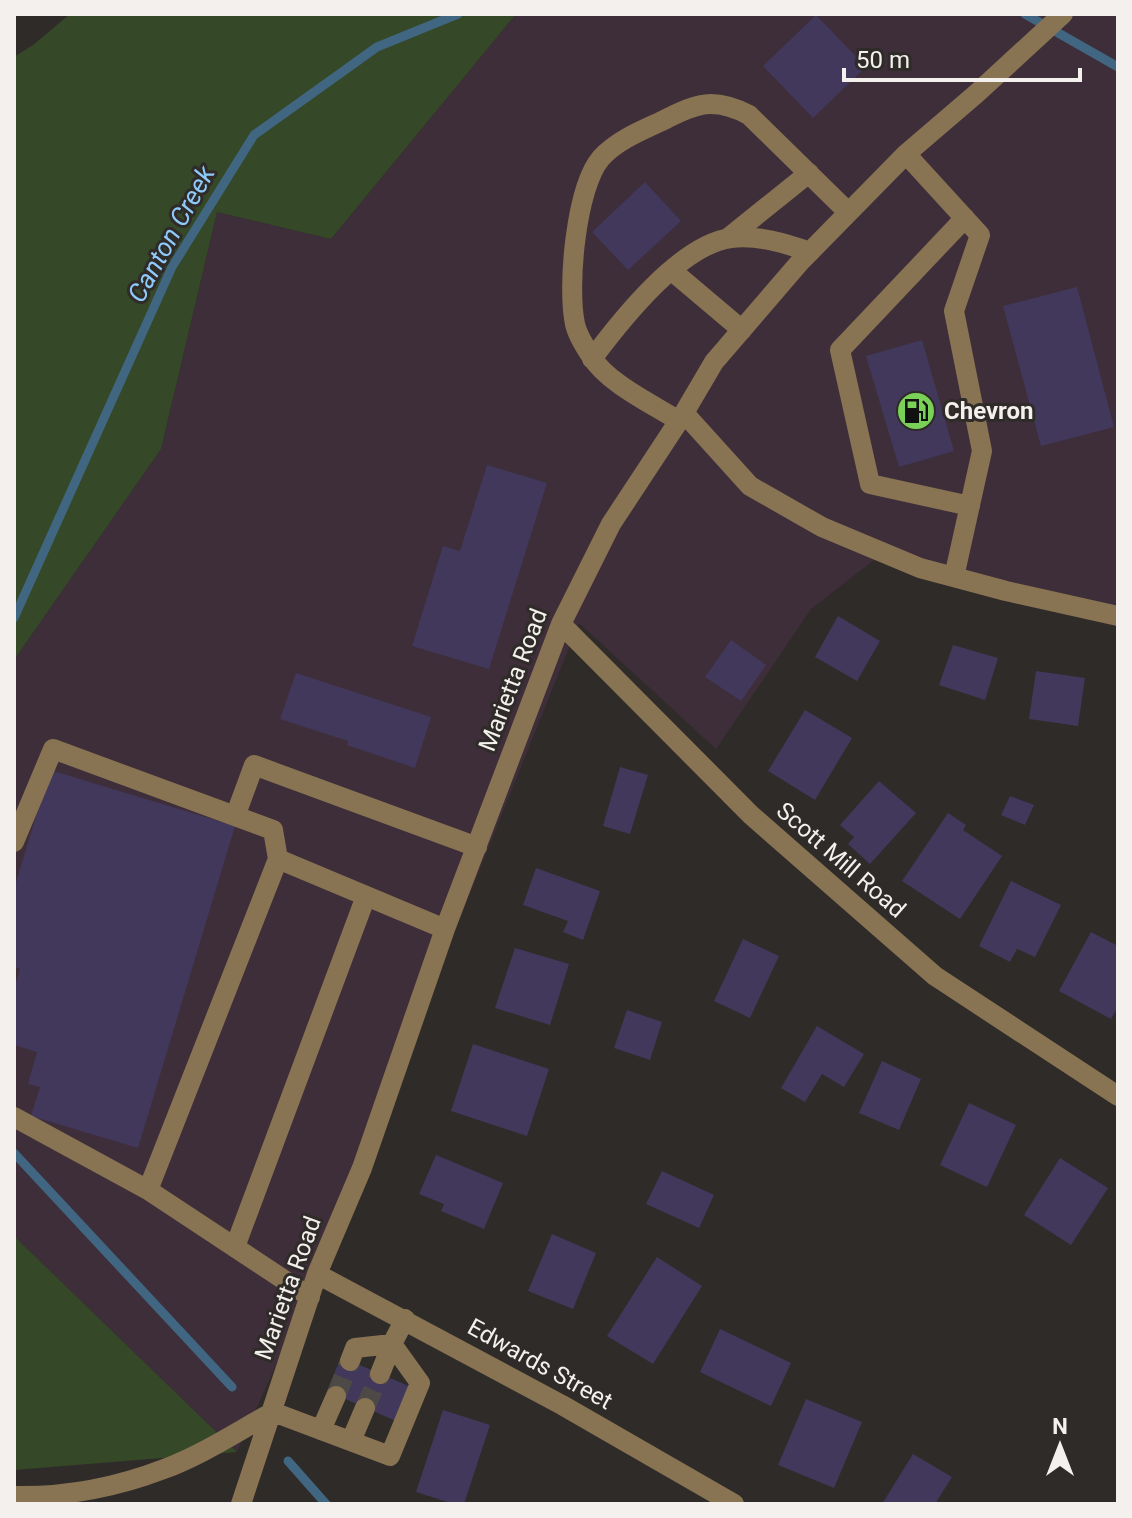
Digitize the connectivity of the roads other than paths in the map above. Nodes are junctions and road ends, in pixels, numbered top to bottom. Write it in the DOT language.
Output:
graph roads {
  1 [pos="1063,14"];
  2 [pos="906,154"];
  3 [pos="809,173"];
  4 [pos="848,212"];
  5 [pos="965,218"];
  6 [pos="728,238"];
  7 [pos="810,252"];
  8 [pos="671,270"];
  9 [pos="742,330"];
  10 [pos="592,359"];
  11 [pos="681,417"];
  12 [pos="970,506"];
  13 [pos="954,577"];
  14 [pos="1118,616"];
  15 [pos="561,624"];
  16 [pos="236,814"];
  17 [pos="14,842"];
  18 [pos="477,847"];
  19 [pos="278,859"];
  20 [pos="366,896"];
  21 [pos="445,929"];
  22 [pos="1118,1096"];
  23 [pos="14,1117"];
  24 [pos="148,1190"];
  25 [pos="235,1247"];
  26 [pos="317,1274"];
  27 [pos="310,1297"];
  28 [pos="405,1319"];
  29 [pos="392,1344"];
  30 [pos="350,1361"];
  31 [pos="380,1374"];
  32 [pos="336,1396"];
  33 [pos="365,1408"];
  34 [pos="273,1412"];
  35 [pos="321,1430"];
  36 [pos="351,1441"];
  37 [pos="14,1496"];
  38 [pos="241,1504"];
  39 [pos="734,1504"];
  1 -- 2 [label="street, Marietta Road"];
  2 -- 4 [label="street, Marietta Road"];
  2 -- 5 [label="street"];
  3 -- 4 [label="street"];
  3 -- 6 [label="street"];
  3 -- 10 [label="street"];
  4 -- 7 [label="street, Marietta Road"];
  5 -- 12 [label="street"];
  5 -- 12 [label="street"];
  6 -- 7 [label="street"];
  6 -- 8 [label="street"];
  7 -- 9 [label="street, Marietta Road"];
  8 -- 9 [label="street"];
  8 -- 10 [label="street"];
  9 -- 11 [label="street, Marietta Road"];
  10 -- 11 [label="street"];
  11 -- 13 [label="street"];
  11 -- 15 [label="street, Marietta Road"];
  12 -- 13 [label="street"];
  13 -- 14 [label="street"];
  15 -- 18 [label="street, Marietta Road"];
  15 -- 22 [label="street, Scott Mill Road"];
  16 -- 17 [label="street"];
  16 -- 18 [label="street"];
  16 -- 19 [label="street"];
  18 -- 21 [label="street, Marietta Road"];
  19 -- 20 [label="street"];
  19 -- 24 [label="street"];
  20 -- 21 [label="street"];
  20 -- 25 [label="street"];
  21 -- 26 [label="street, Marietta Road"];
  23 -- 24 [label="street"];
  24 -- 25 [label="street"];
  25 -- 27 [label="street"];
  26 -- 27 [label="street, Marietta Road"];
  26 -- 28 [label="street, Edwards Street"];
  27 -- 34 [label="street, Marietta Road"];
  28 -- 29 [label="street"];
  28 -- 39 [label="street, Edwards Street"];
  29 -- 30 [label="street"];
  29 -- 31 [label="street"];
  29 -- 36 [label="street"];
  32 -- 35 [label="street"];
  33 -- 36 [label="street"];
  34 -- 35 [label="street"];
  34 -- 37 [label="street"];
  34 -- 38 [label="street, Marietta Road"];
  35 -- 36 [label="street"];
}
